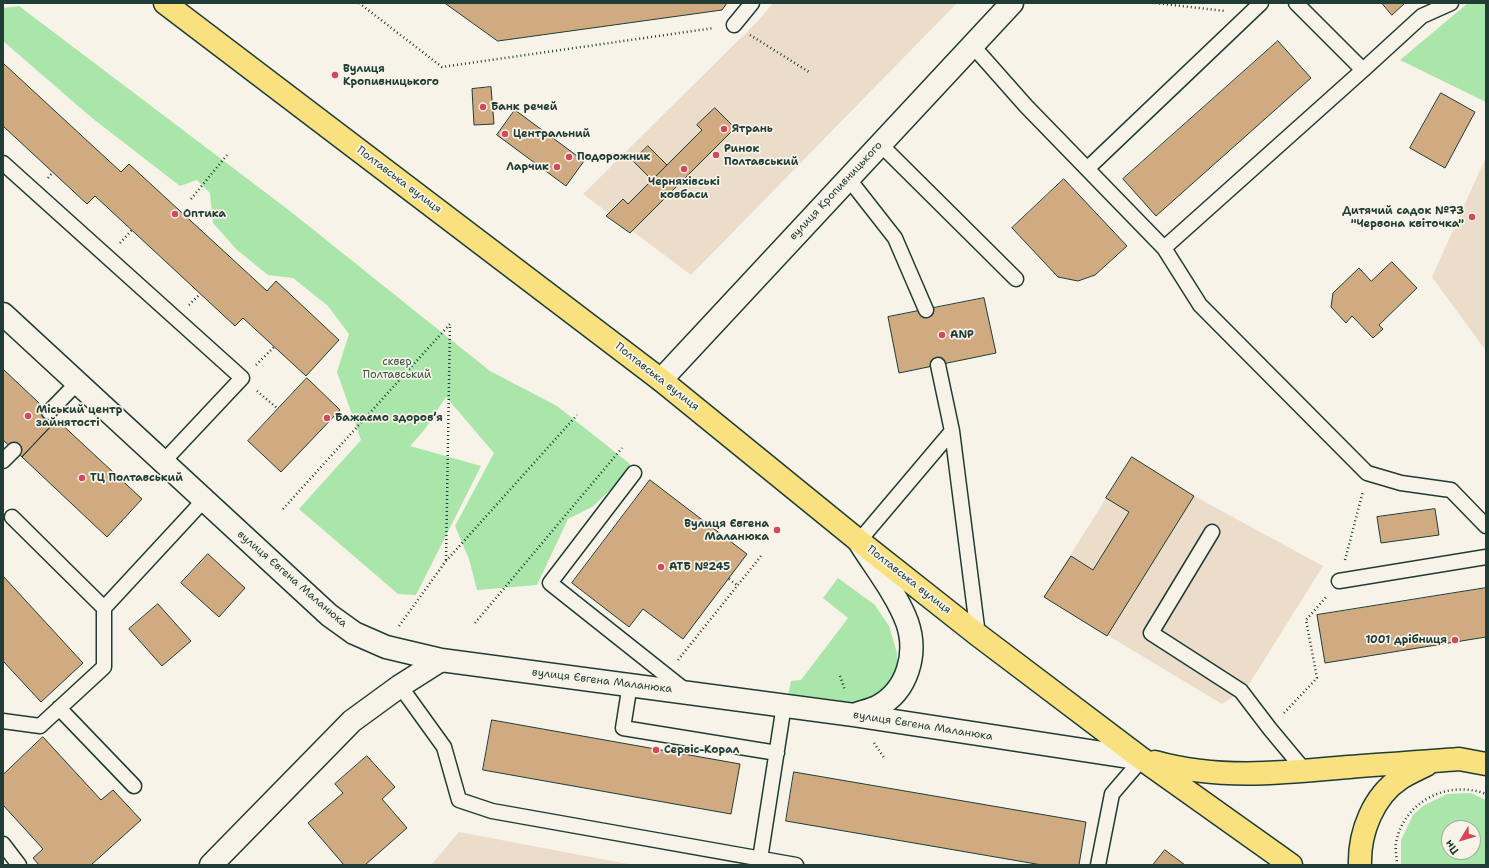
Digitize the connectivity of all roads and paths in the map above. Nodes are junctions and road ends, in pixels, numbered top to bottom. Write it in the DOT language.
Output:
graph roads {
  1 [pos="165,3"];
  2 [pos="359,3"];
  3 [pos="752,3"];
  4 [pos="1012,3"];
  5 [pos="1261,3"];
  6 [pos="1296,3"];
  7 [pos="1451,3"];
  8 [pos="734,25"];
  9 [pos="972,45"];
  10 [pos="1363,70"];
  11 [pos="809,72"];
  12 [pos="880,144"];
  13 [pos="227,155"];
  14 [pos="3,163"];
  15 [pos="1088,168"];
  16 [pos="848,178"];
  17 [pos="191,199"];
  18 [pos="1164,248"];
  19 [pos="1016,279"];
  20 [pos="926,310"];
  21 [pos="3,314"];
  22 [pos="938,365"];
  23 [pos="661,380"];
  24 [pos="77,383"];
  25 [pos="49,412"];
  26 [pos="577,415"];
  27 [pos="952,430"];
  28 [pos="622,448"];
  29 [pos="14,450"];
  30 [pos="3,461"];
  31 [pos="163,462"];
  32 [pos="634,473"];
  33 [pos="1367,474"];
  34 [pos="204,500"];
  35 [pos="284,509"];
  36 [pos="12,517"];
  37 [pos="1486,526"];
  38 [pos="1212,532"];
  39 [pos="860,541"];
  40 [pos="761,556"];
  41 [pos="1486,556"];
  42 [pos="446,561"];
  43 [pos="728,579"];
  44 [pos="1339,581"];
  45 [pos="737,585"];
  46 [pos="104,608"];
  47 [pos="475,623"];
  48 [pos="978,635"];
  49 [pos="386,647"];
  50 [pos="442,660"];
  51 [pos="674,664"];
  52 [pos="630,684"];
  53 [pos="400,686"];
  54 [pos="686,692"];
  55 [pos="784,705"];
  56 [pos="59,708"];
  57 [pos="854,715"];
  58 [pos="3,722"];
  59 [pos="1270,729"];
  60 [pos="777,753"];
  61 [pos="1142,759"];
  62 [pos="1459,759"];
  63 [pos="1486,764"];
  64 [pos="1305,771"];
  65 [pos="134,786"];
  66 [pos="1486,794"];
  67 [pos="3,844"];
  68 [pos="760,859"];
  69 [pos="19,865"];
  70 [pos="211,865"];
  71 [pos="796,865"];
  72 [pos="1098,865"];
  73 [pos="1291,865"];
  74 [pos="1360,865"];
  75 [pos="1397,865"];
  1 -- 23 [label="main road, Полтавська вулиця"];
  2 -- 8 [label="path"];
  3 -- 8 [label="lane"];
  4 -- 9 [label="street, вулиця Кропивницького"];
  5 -- 15 [label="lane"];
  6 -- 10 [label="lane"];
  7 -- 10 [label="lane"];
  8 -- 11 [label="path"];
  9 -- 12 [label="street, вулиця Кропивницького"];
  9 -- 15 [label="lane"];
  10 -- 18 [label="lane"];
  12 -- 16 [label="street, вулиця Кропивницького"];
  12 -- 19 [label="lane"];
  13 -- 17 [label="path"];
  14 -- 31 [label="lane"];
  15 -- 18 [label="lane"];
  16 -- 20 [label="lane"];
  16 -- 23 [label="street, вулиця Кропивницького"];
  18 -- 33 [label="lane"];
  21 -- 24 [label="street, вулиця Євгена Маланюка"];
  22 -- 27 [label="lane"];
  23 -- 39 [label="main road, Полтавська вулиця"];
  24 -- 25 [label="lane"];
  24 -- 31 [label="street, вулиця Євгена Маланюка"];
  26 -- 42 [label="path"];
  27 -- 39 [label="lane"];
  27 -- 48 [label="lane"];
  28 -- 47 [label="path"];
  29 -- 30 [label="lane"];
  31 -- 34 [label="street, вулиця Євгена Маланюка"];
  32 -- 54 [label="lane"];
  33 -- 37 [label="lane"];
  33 -- 44 [label="path"];
  34 -- 46 [label="lane"];
  34 -- 49 [label="street, вулиця Євгена Маланюка"];
  35 -- 42 [label="path"];
  36 -- 46 [label="lane"];
  38 -- 59 [label="lane"];
  39 -- 48 [label="main road, Полтавська вулиця"];
  39 -- 57 [label="street"];
  40 -- 45 [label="path"];
  41 -- 44 [label="lane"];
  42 -- 49 [label="path"];
  43 -- 45 [label="path"];
  44 -- 59 [label="path"];
  45 -- 51 [label="path"];
  46 -- 56 [label="lane"];
  48 -- 61 [label="main road, Полтавська вулиця"];
  49 -- 50 [label="street, вулиця Євгена Маланюка"];
  50 -- 52 [label="street, вулиця Євгена Маланюка"];
  50 -- 53 [label="street"];
  52 -- 54 [label="street, вулиця Євгена Маланюка"];
  52 -- 60 [label="lane"];
  53 -- 68 [label="lane"];
  53 -- 70 [label="street"];
  54 -- 55 [label="street, вулиця Євгена Маланюка"];
  55 -- 57 [label="street, вулиця Євгена Маланюка"];
  55 -- 60 [label="lane"];
  56 -- 58 [label="lane"];
  56 -- 65 [label="lane"];
  57 -- 61 [label="street, вулиця Євгена Маланюка"];
  59 -- 64 [label="lane"];
  60 -- 68 [label="lane"];
  61 -- 64 [label="main road"];
  61 -- 72 [label="lane"];
  61 -- 73 [label="main road, вулиця Євгена Маланюка"];
  62 -- 63 [label="main road"];
  62 -- 64 [label="main road"];
  62 -- 74 [label="main road"];
  66 -- 75 [label="path"];
  67 -- 69 [label="lane"];
  68 -- 71 [label="lane"];
}
